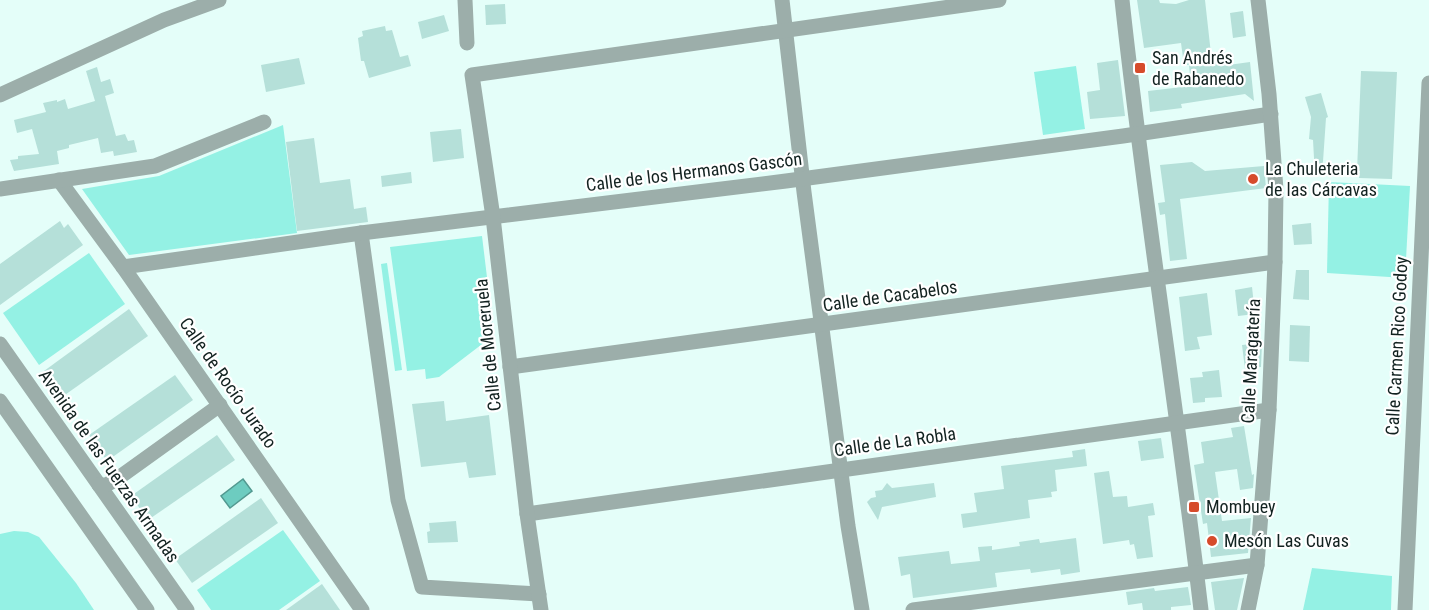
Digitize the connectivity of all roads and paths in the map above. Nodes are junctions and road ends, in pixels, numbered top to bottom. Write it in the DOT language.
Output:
graph roads {
  1 [pos="219,0"];
  2 [pos="465,0"];
  3 [pos="782,0"];
  4 [pos="999,0"];
  5 [pos="1122,0"];
  6 [pos="1257,0"];
  7 [pos="786,30"];
  8 [pos="467,42"];
  9 [pos="1429,83"];
  10 [pos="0,95"];
  11 [pos="1271,114"];
  12 [pos="264,122"];
  13 [pos="1137,134"];
  14 [pos="802,179"];
  15 [pos="59,180"];
  16 [pos="0,189"];
  17 [pos="493,217"];
  18 [pos="361,233"];
  19 [pos="1275,262"];
  20 [pos="123,267"];
  21 [pos="1158,279"];
  22 [pos="822,325"];
  23 [pos="0,344"];
  24 [pos="510,367"];
  25 [pos="0,401"];
  26 [pos="220,405"];
  27 [pos="1269,410"];
  28 [pos="1178,424"];
  29 [pos="842,469"];
  30 [pos="99,485"];
  31 [pos="527,514"];
  32 [pos="1257,565"];
  33 [pos="1197,572"];
  34 [pos="539,594"];
  35 [pos="147,610"];
  36 [pos="187,610"];
  37 [pos="362,610"];
  38 [pos="541,610"];
  39 [pos="862,610"];
  40 [pos="913,610"];
  41 [pos="1201,610"];
  42 [pos="1248,610"];
  43 [pos="1405,610"];
  1 -- 10 [label="street"];
  2 -- 8 [label="street"];
  3 -- 7 [label="street"];
  4 -- 7 [label="street"];
  5 -- 13 [label="street"];
  6 -- 11 [label="street, Calle Maragatería"];
  7 -- 14 [label="street"];
  7 -- 17 [label="street, Calle de Moreruela"];
  9 -- 43 [label="street, Calle Carmen Rico Godoy"];
  11 -- 13 [label="street, Calle de los Hermanos Gascón"];
  11 -- 19 [label="street, Calle Maragatería"];
  12 -- 15 [label="street"];
  13 -- 14 [label="street, Calle de los Hermanos Gascón"];
  13 -- 21 [label="street"];
  14 -- 17 [label="street, Calle de los Hermanos Gascón"];
  14 -- 22 [label="street"];
  15 -- 16 [label="street"];
  15 -- 20 [label="street, Calle de Rocío Jurado"];
  17 -- 18 [label="street, Calle de los Hermanos Gascón"];
  17 -- 24 [label="street, Calle de Moreruela"];
  18 -- 20 [label="street, Calle de los Hermanos Gascón"];
  18 -- 34 [label="street"];
  19 -- 21 [label="street, Calle de Cacabelos"];
  19 -- 27 [label="street, Calle Maragatería"];
  20 -- 26 [label="street, Calle de Rocío Jurado"];
  21 -- 22 [label="street, Calle de Cacabelos"];
  21 -- 28 [label="street"];
  22 -- 24 [label="street, Calle de Cacabelos"];
  22 -- 29 [label="street"];
  23 -- 30 [label="street, Avenida de las Fuerzas Armadas"];
  24 -- 31 [label="street, Calle de Moreruela"];
  25 -- 35 [label="street"];
  26 -- 30 [label="street"];
  26 -- 37 [label="street, Calle de Rocío Jurado"];
  27 -- 28 [label="street, Calle de La Robla"];
  27 -- 32 [label="street, Calle Maragatería"];
  28 -- 29 [label="street, Calle de La Robla"];
  28 -- 33 [label="street"];
  29 -- 31 [label="street, Calle de La Robla"];
  29 -- 39 [label="street"];
  30 -- 36 [label="street, Avenida de las Fuerzas Armadas"];
  31 -- 34 [label="street, Calle de Moreruela"];
  32 -- 33 [label="street"];
  32 -- 42 [label="street, Calle Maragatería"];
  33 -- 40 [label="street"];
  33 -- 41 [label="street"];
  34 -- 38 [label="street, Calle de Moreruela"];
}
